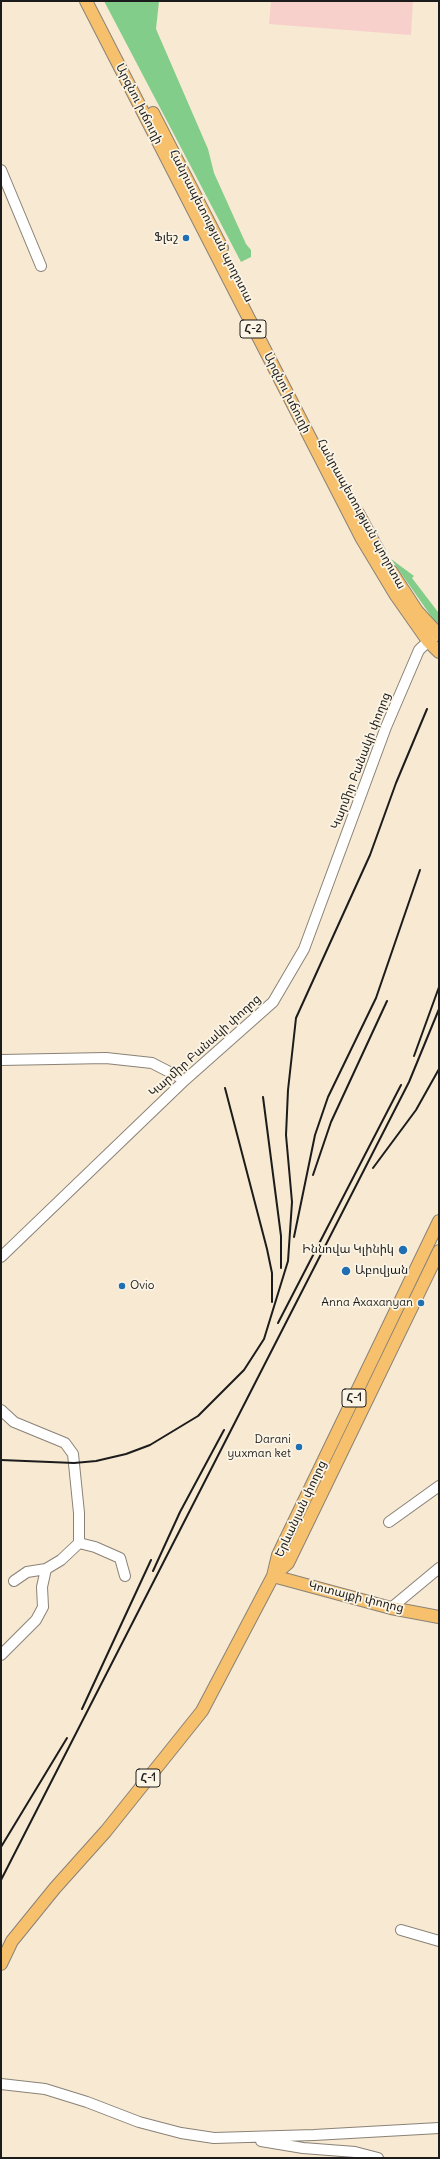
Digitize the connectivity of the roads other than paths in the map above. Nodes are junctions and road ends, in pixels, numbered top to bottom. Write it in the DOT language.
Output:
graph roads {
  1 [pos="86,1"];
  2 [pos="95,1"];
  3 [pos="1,170"];
  4 [pos="41,266"];
  5 [pos="436,642"];
  6 [pos="1,1060"];
  7 [pos="185,1080"];
  8 [pos="439,1222"];
  9 [pos="439,1250"];
  10 [pos="1,1257"];
  11 [pos="1,1410"];
  12 [pos="439,1486"];
  13 [pos="390,1522"];
  14 [pos="79,1543"];
  15 [pos="439,1568"];
  16 [pos="46,1569"];
  17 [pos="125,1576"];
  18 [pos="273,1576"];
  19 [pos="14,1581"];
  20 [pos="391,1608"];
  21 [pos="439,1617"];
  22 [pos="1,1655"];
  23 [pos="401,1930"];
  24 [pos="439,1941"];
  25 [pos="1,1964"];
  26 [pos="1,2084"];
  27 [pos="439,2128"];
  28 [pos="236,2137"];
  29 [pos="378,2158"];
  1 -- 5 [label="main road, Արզնու խճուղի / Հ-2"];
  2 -- 5 [label="main road, Հանրապետության պողոտա / Հ-2"];
  3 -- 4 [label="street"];
  5 -- 7 [label="street, Կարմիր Բանակի փողոց"];
  6 -- 7 [label="street"];
  7 -- 10 [label="street, Կարմիր Բանակի փողոց"];
  8 -- 18 [label="main road, Երևանյան փողոց / Հ-1"];
  9 -- 18 [label="main road, Երևանյան փողոց / Հ-1"];
  11 -- 14 [label="street"];
  12 -- 13 [label="street"];
  14 -- 16 [label="street"];
  14 -- 17 [label="street"];
  15 -- 20 [label="street"];
  16 -- 19 [label="street"];
  16 -- 22 [label="street"];
  18 -- 20 [label="main road, Կոտայքի փողոց"];
  18 -- 25 [label="main road, Հ-1"];
  20 -- 21 [label="main road, Կոտայքի փողոց"];
  23 -- 24 [label="street"];
  26 -- 28 [label="street"];
  27 -- 28 [label="street"];
  28 -- 29 [label="street"];
}
